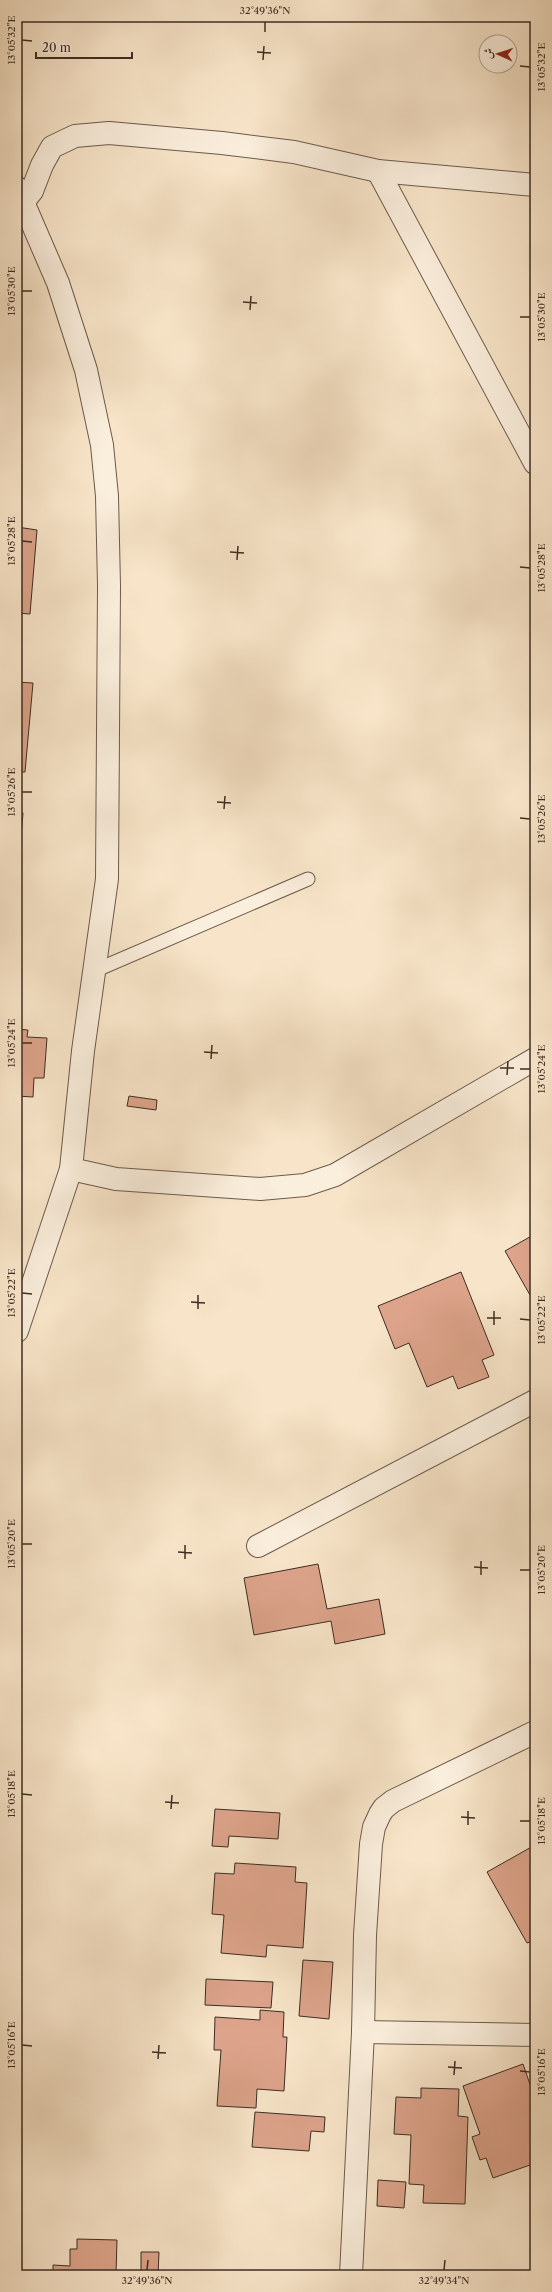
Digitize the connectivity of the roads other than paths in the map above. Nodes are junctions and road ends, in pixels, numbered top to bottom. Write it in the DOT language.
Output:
graph roads {
  1 [pos="378,171"];
  2 [pos="535,185"];
  3 [pos="20,195"];
  4 [pos="535,463"];
  5 [pos="308,879"];
  6 [pos="94,971"];
  7 [pos="535,1059"];
  8 [pos="71,1169"];
  9 [pos="17,1331"];
  10 [pos="535,1401"];
  11 [pos="258,1546"];
  12 [pos="535,1732"];
  13 [pos="363,2032"];
  14 [pos="535,2035"];
  15 [pos="351,2275"];
  1 -- 2 [label="street"];
  1 -- 3 [label="street"];
  1 -- 4 [label="street"];
  3 -- 6 [label="street"];
  5 -- 6 [label="lane"];
  6 -- 8 [label="street"];
  7 -- 8 [label="street"];
  8 -- 9 [label="street"];
  10 -- 11 [label="street"];
  12 -- 13 [label="street"];
  13 -- 14 [label="street"];
  13 -- 15 [label="street"];
}
